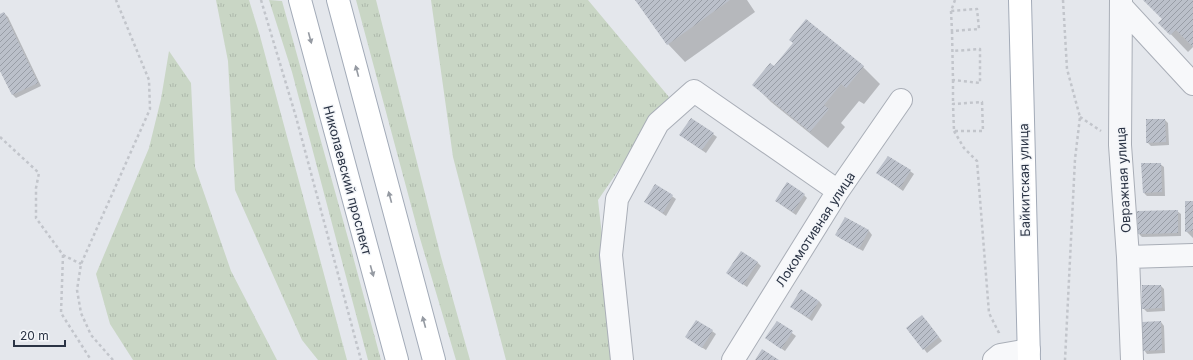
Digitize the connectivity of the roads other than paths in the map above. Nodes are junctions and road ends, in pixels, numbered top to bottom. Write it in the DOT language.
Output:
graph roads {
  1 [pos="300,0"];
  2 [pos="338,0"];
  3 [pos="1020,0"];
  4 [pos="1121,3"];
  5 [pos="1193,84"];
  6 [pos="901,100"];
  7 [pos="838,191"];
  8 [pos="1193,255"];
  9 [pos="1128,257"];
  10 [pos="1029,355"];
  11 [pos="997,358"];
  12 [pos="397,360"];
  13 [pos="434,360"];
  14 [pos="622,360"];
  15 [pos="733,360"];
  16 [pos="1132,360"];
  1 -- 12 [label="main road, Николаевский проспект, one-way"];
  13 -- 2 [label="main road, one-way"];
  3 -- 10 [label="main road, Байкитская улица"];
  4 -- 5 [label="street"];
  4 -- 9 [label="street, Овражная улица"];
  6 -- 7 [label="street, Локомотивная улица"];
  7 -- 14 [label="street"];
  7 -- 15 [label="street, Локомотивная улица"];
  8 -- 9 [label="street"];
  9 -- 16 [label="street, Овражная улица"];
  10 -- 11 [label="street"];
}
